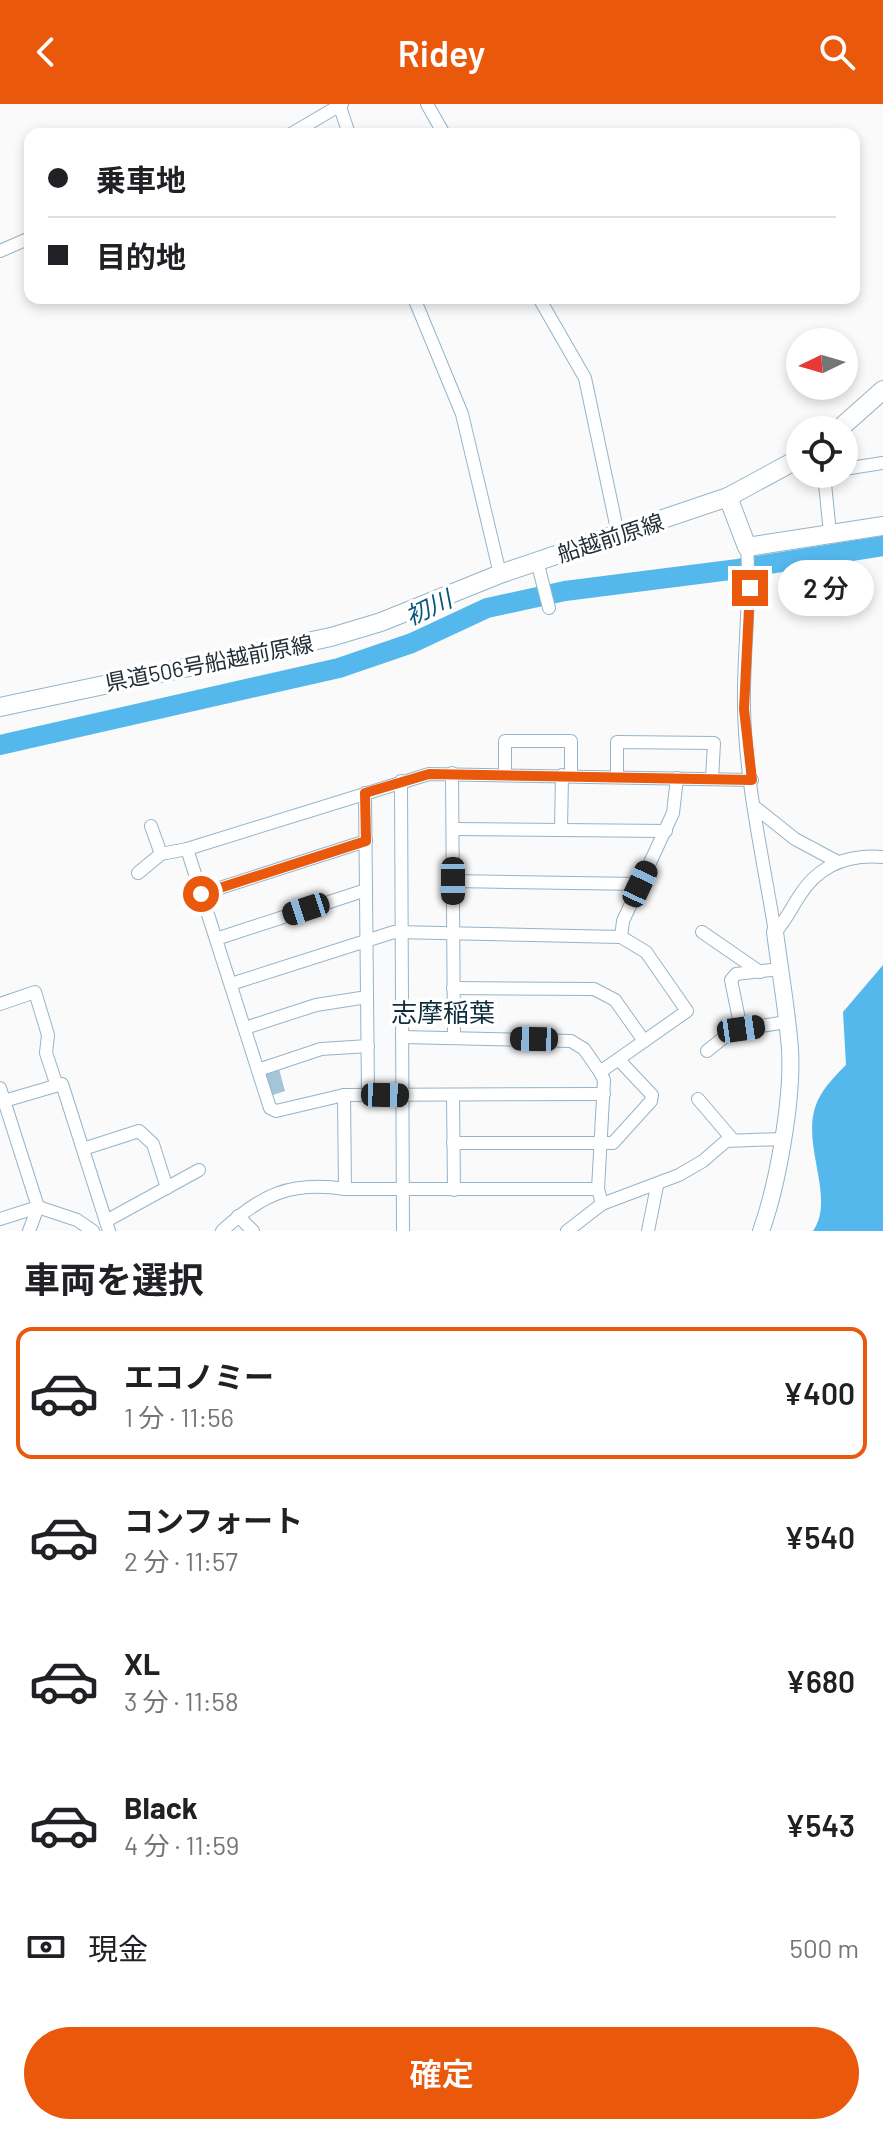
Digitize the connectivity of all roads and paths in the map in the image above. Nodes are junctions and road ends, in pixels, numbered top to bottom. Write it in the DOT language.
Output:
graph roads {
  1 [pos="427,104"];
  2 [pos="340,105"];
  3 [pos="301,128"];
  4 [pos="347,128"];
  5 [pos="441,128"];
  6 [pos="24,241"];
  7 [pos="0,251"];
  8 [pos="416,304"];
  9 [pos="542,304"];
  10 [pos="883,390"];
  11 [pos="854,416"];
  12 [pos="883,463"];
  13 [pos="786,466"];
  14 [pos="858,467"];
  15 [pos="825,488"];
  16 [pos="728,497"];
  17 [pos="883,526"];
  18 [pos="830,533"];
  19 [pos="618,534"];
  20 [pos="747,547"];
  21 [pos="537,561"];
  22 [pos="500,574"];
  23 [pos="416,608"];
  24 [pos="549,608"];
  25 [pos="0,707"];
  26 [pos="452,773"];
  27 [pos="505,774"];
  28 [pos="566,776"];
  29 [pos="617,777"];
  30 [pos="677,778"];
  31 [pos="712,779"];
  32 [pos="752,780"];
  33 [pos="401,781"];
  34 [pos="365,793"];
  35 [pos="756,808"];
  36 [pos="152,828"];
  37 [pos="453,829"];
  38 [pos="561,829"];
  39 [pos="666,831"];
  40 [pos="366,841"];
  41 [pos="187,849"];
  42 [pos="161,854"];
  43 [pos="883,857"];
  44 [pos="838,862"];
  45 [pos="138,873"];
  46 [pos="453,881"];
  47 [pos="640,884"];
  48 [pos="366,890"];
  49 [pos="201,894"];
  50 [pos="402,932"];
  51 [pos="702,932"];
  52 [pos="775,932"];
  53 [pos="453,934"];
  54 [pos="621,937"];
  55 [pos="216,939"];
  56 [pos="367,940"];
  57 [pos="780,969"];
  58 [pos="760,972"];
  59 [pos="231,984"];
  60 [pos="453,988"];
  61 [pos="367,997"];
  62 [pos="0,1004"];
  63 [pos="787,1022"];
  64 [pos="738,1026"];
  65 [pos="245,1028"];
  66 [pos="402,1037"];
  67 [pos="454,1037"];
  68 [pos="644,1041"];
  69 [pos="368,1046"];
  70 [pos="707,1051"];
  71 [pos="619,1060"];
  72 [pos="258,1070"];
  73 [pos="600,1072"];
  74 [pos="56,1083"];
  75 [pos="2,1094"];
  76 [pos="604,1094"];
  77 [pos="344,1095"];
  78 [pos="368,1095"];
  79 [pos="402,1095"];
  80 [pos="453,1095"];
  81 [pos="698,1099"];
  82 [pos="781,1139"];
  83 [pos="733,1140"];
  84 [pos="602,1141"];
  85 [pos="453,1143"];
  86 [pos="83,1149"];
  87 [pos="199,1170"];
  88 [pos="657,1186"];
  89 [pos="167,1188"];
  90 [pos="345,1189"];
  91 [pos="598,1189"];
  92 [pos="403,1190"];
  93 [pos="454,1190"];
  94 [pos="602,1204"];
  95 [pos="38,1207"];
  96 [pos="238,1216"];
  97 [pos="0,1219"];
  98 [pos="108,1226"];
  99 [pos="29,1231"];
  100 [pos="93,1231"];
  101 [pos="222,1231"];
  102 [pos="253,1231"];
  103 [pos="403,1231"];
  104 [pos="567,1231"];
  105 [pos="648,1231"];
  106 [pos="761,1231"];
  1 -- 5 [label="street"];
  2 -- 3 [label="street"];
  2 -- 4 [label="street"];
  6 -- 7 [label="street"];
  8 -- 22 [label="street"];
  9 -- 19 [label="street"];
  10 -- 11 [label="main road"];
  12 -- 14 [label="street"];
  13 -- 16 [label="main road, 船越前原線"];
  15 -- 18 [label="street"];
  16 -- 19 [label="main road, 船越前原線"];
  16 -- 20 [label="main road"];
  17 -- 18 [label="main road"];
  18 -- 20 [label="main road"];
  19 -- 21 [label="main road, 船越前原線"];
  20 -- 32 [label="street"];
  21 -- 22 [label="main road, 船越前原線"];
  21 -- 24 [label="street"];
  22 -- 23 [label="main road, 船越前原線"];
  23 -- 25 [label="main road, 県道506号船越前原線"];
  26 -- 27 [label="street"];
  26 -- 33 [label="street"];
  26 -- 37 [label="street"];
  27 -- 28 [label="street"];
  27 -- 28 [label="street"];
  28 -- 29 [label="street"];
  28 -- 38 [label="street"];
  29 -- 30 [label="street"];
  29 -- 31 [label="street"];
  30 -- 31 [label="street"];
  30 -- 39 [label="street"];
  31 -- 32 [label="street"];
  32 -- 35 [label="street"];
  33 -- 34 [label="street"];
  33 -- 50 [label="street"];
  34 -- 40 [label="street"];
  34 -- 41 [label="street"];
  35 -- 44 [label="street"];
  35 -- 52 [label="street"];
  36 -- 42 [label="street"];
  37 -- 38 [label="street"];
  37 -- 46 [label="street"];
  38 -- 39 [label="street"];
  39 -- 47 [label="street"];
  40 -- 48 [label="street"];
  40 -- 49 [label="street"];
  41 -- 42 [label="street"];
  41 -- 49 [label="street"];
  42 -- 45 [label="street"];
  43 -- 44 [label="street"];
  44 -- 52 [label="street"];
  46 -- 47 [label="street"];
  46 -- 53 [label="street"];
  47 -- 54 [label="street"];
  48 -- 55 [label="street"];
  48 -- 56 [label="street"];
  49 -- 55 [label="street"];
  50 -- 53 [label="street"];
  50 -- 56 [label="street"];
  50 -- 66 [label="street"];
  51 -- 58 [label="street"];
  52 -- 57 [label="street"];
  53 -- 54 [label="street"];
  53 -- 60 [label="street"];
  54 -- 68 [label="street"];
  55 -- 59 [label="street"];
  56 -- 59 [label="street"];
  56 -- 61 [label="street"];
  57 -- 58 [label="street"];
  57 -- 63 [label="street"];
  58 -- 64 [label="street"];
  59 -- 65 [label="street"];
  60 -- 67 [label="street"];
  60 -- 68 [label="street"];
  61 -- 65 [label="street"];
  61 -- 69 [label="street"];
  62 -- 74 [label="street"];
  63 -- 64 [label="street"];
  63 -- 82 [label="street"];
  64 -- 70 [label="street"];
  65 -- 72 [label="street"];
  66 -- 67 [label="street"];
  66 -- 79 [label="street"];
  67 -- 73 [label="street"];
  68 -- 71 [label="street"];
  69 -- 72 [label="street"];
  69 -- 78 [label="street"];
  71 -- 73 [label="street"];
  71 -- 84 [label="street"];
  72 -- 77 [label="street"];
  73 -- 76 [label="street"];
  74 -- 75 [label="street"];
  74 -- 86 [label="street"];
  75 -- 95 [label="street"];
  76 -- 80 [label="street"];
  76 -- 84 [label="street"];
  77 -- 78 [label="street"];
  77 -- 90 [label="street"];
  78 -- 79 [label="street"];
  79 -- 80 [label="street"];
  79 -- 92 [label="street"];
  80 -- 85 [label="street"];
  81 -- 83 [label="street"];
  82 -- 83 [label="street"];
  82 -- 106 [label="street"];
  83 -- 88 [label="street"];
  84 -- 85 [label="street"];
  84 -- 91 [label="street"];
  85 -- 93 [label="street"];
  86 -- 89 [label="street"];
  86 -- 98 [label="street"];
  87 -- 89 [label="street"];
  88 -- 94 [label="street"];
  88 -- 105 [label="street"];
  89 -- 98 [label="street"];
  90 -- 92 [label="street"];
  90 -- 96 [label="street"];
  91 -- 93 [label="street"];
  91 -- 94 [label="street"];
  92 -- 93 [label="street"];
  92 -- 103 [label="street"];
  94 -- 104 [label="street"];
  95 -- 97 [label="street"];
  95 -- 99 [label="street"];
  95 -- 100 [label="street"];
  96 -- 101 [label="street"];
  96 -- 102 [label="street"];
}
